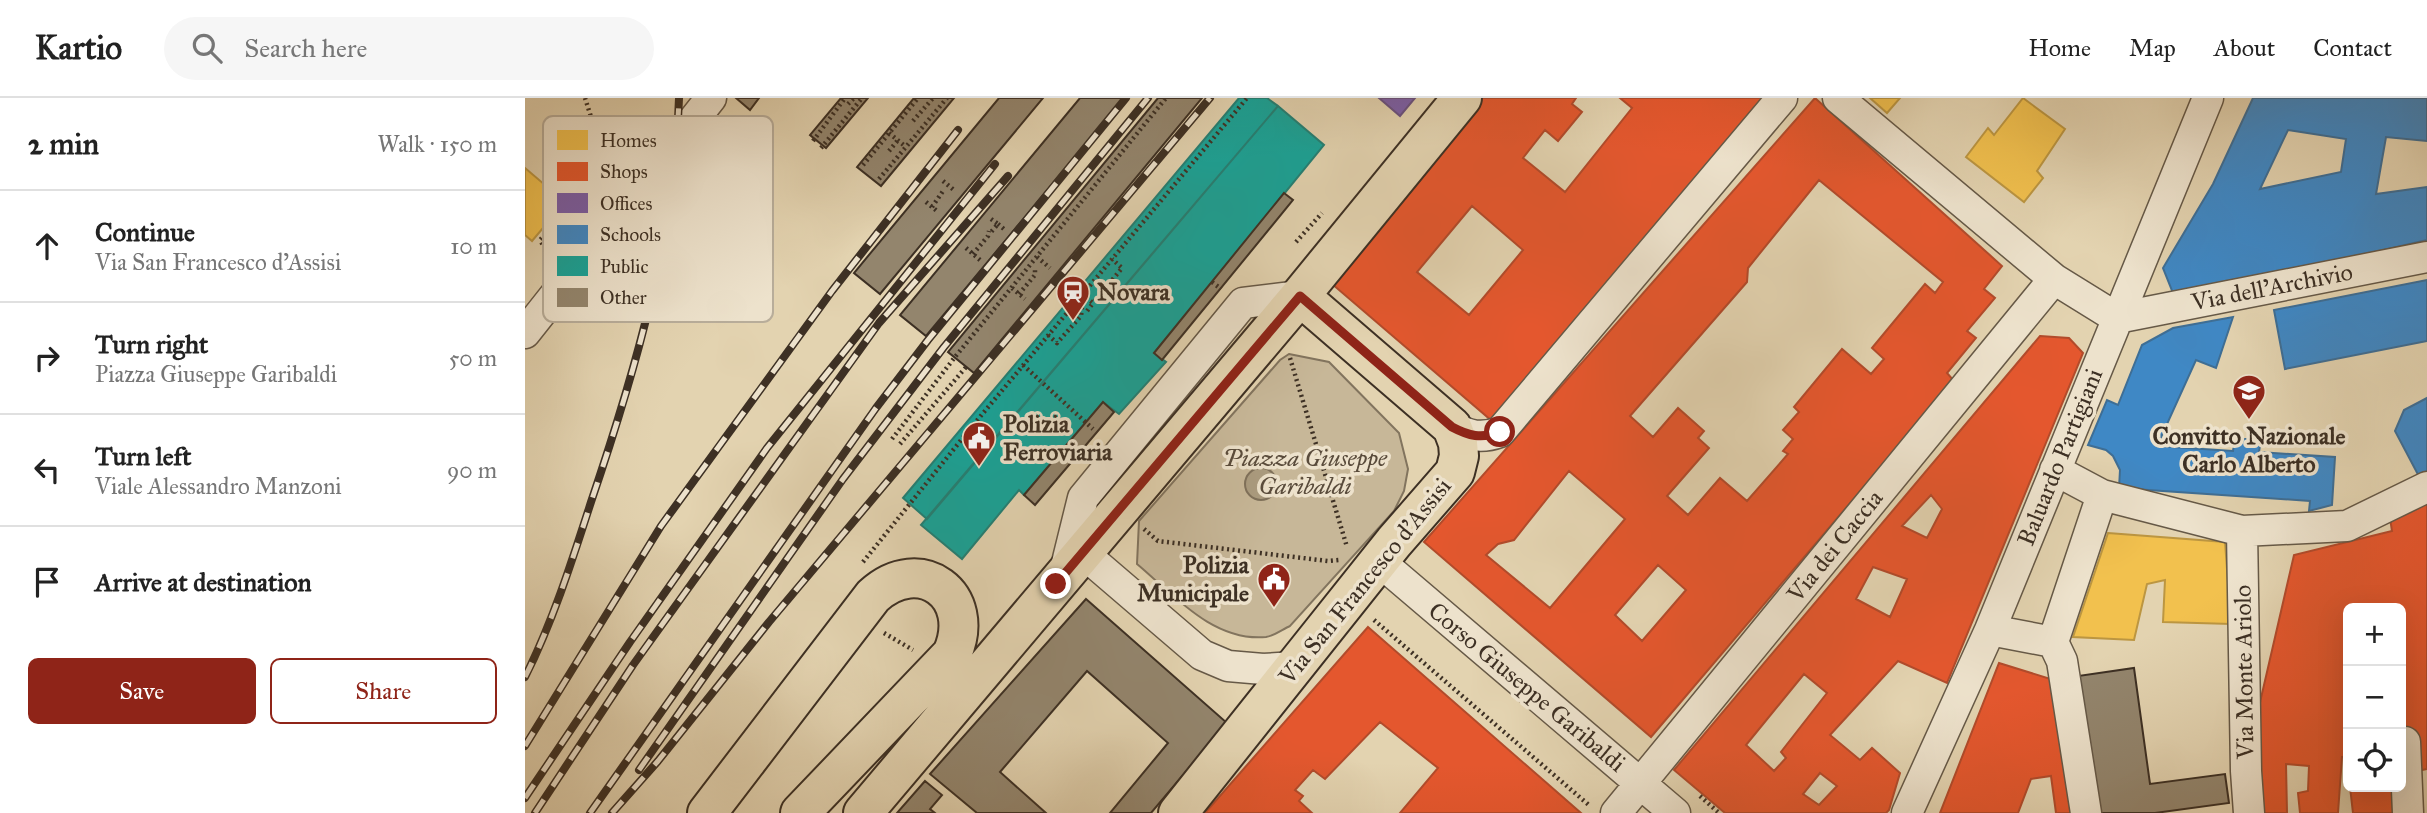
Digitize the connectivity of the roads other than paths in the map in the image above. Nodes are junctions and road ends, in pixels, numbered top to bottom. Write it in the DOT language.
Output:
graph roads {
  1 [pos="711,98"];
  2 [pos="1462,98"];
  3 [pos="1782,98"];
  4 [pos="1838,98"];
  5 [pos="2208,98"];
  6 [pos="697,116"];
  7 [pos="2427,257"];
  8 [pos="2054,279"];
  9 [pos="1300,296"];
  10 [pos="543,310"];
  11 [pos="2116,318"];
  12 [pos="525,333"];
  13 [pos="1452,427"];
  14 [pos="2055,470"];
  15 [pos="2427,487"];
  16 [pos="2102,495"];
  17 [pos="2242,531"];
  18 [pos="1074,564"];
  19 [pos="1375,566"];
  20 [pos="1990,630"];
  21 [pos="2053,642"];
  22 [pos="1294,667"];
  23 [pos="2406,742"];
  24 [pos="1635,801"];
  25 [pos="707,813"];
  26 [pos="800,813"];
  27 [pos="863,813"];
  28 [pos="1178,813"];
  29 [pos="1675,813"];
  30 [pos="1907,813"];
  31 [pos="2086,813"];
  32 [pos="2249,813"];
  33 [pos="2407,813"];
  1 -- 6 [label="street"];
  2 -- 9 [label="main road"];
  3 -- 13 [label="street"];
  4 -- 8 [label="street"];
  5 -- 11 [label="street, Baluardo Partigiani"];
  7 -- 11 [label="street, Via dell'Archivio"];
  8 -- 11 [label="street"];
  8 -- 24 [label="street, Via dei Caccia"];
  9 -- 13 [label="main road"];
  9 -- 18 [label="main road"];
  10 -- 12 [label="street"];
  11 -- 14 [label="street, Baluardo Partigiani"];
  13 -- 19 [label="main road, Via San Francesco d'Assisi"];
  14 -- 16 [label="street"];
  14 -- 20 [label="street, Baluardo Partigiani"];
  15 -- 17 [label="street"];
  16 -- 17 [label="street"];
  16 -- 21 [label="street"];
  17 -- 32 [label="street, Via Monte Ariolo"];
  18 -- 22 [label="street"];
  18 -- 27 [label="main road"];
  19 -- 22 [label="main road, Via San Francesco d'Assisi"];
  19 -- 24 [label="street, Corso Giuseppe Garibaldi"];
  20 -- 21 [label="street"];
  20 -- 30 [label="street, Baluardo Partigiani"];
  21 -- 31 [label="street"];
  22 -- 28 [label="main road, Via San Francesco d'Assisi"];
  23 -- 33 [label="street"];
  24 -- 29 [label="street, Corso Giuseppe Garibaldi"];
  25 -- 26 [label="main road"];
}
